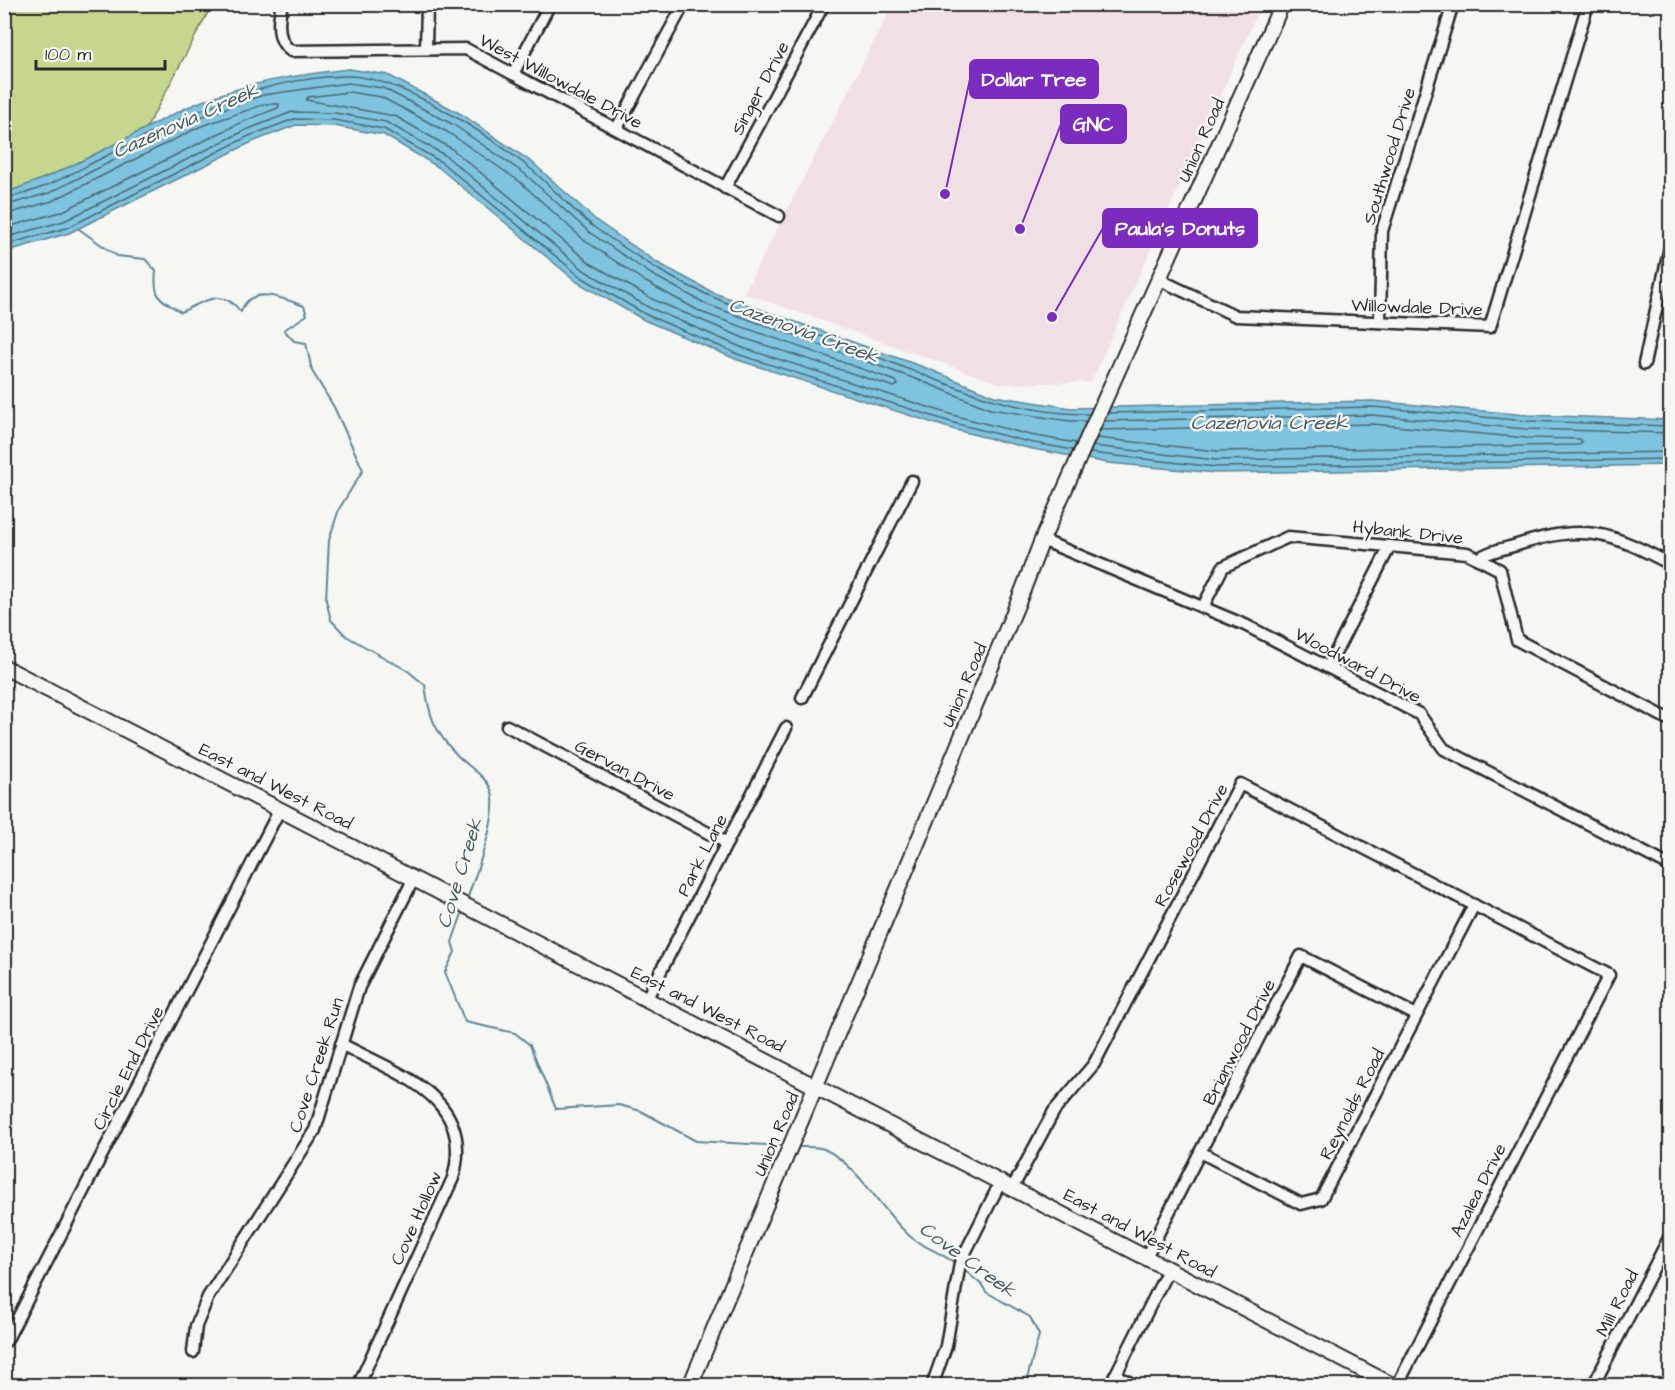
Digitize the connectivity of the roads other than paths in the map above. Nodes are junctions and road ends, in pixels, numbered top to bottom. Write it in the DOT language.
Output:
graph roads {
  1 [pos="282,4"];
  2 [pos="427,4"];
  3 [pos="550,4"];
  4 [pos="684,4"];
  5 [pos="824,4"];
  6 [pos="1282,4"];
  7 [pos="1453,4"];
  8 [pos="1588,4"];
  9 [pos="426,49"];
  10 [pos="513,74"];
  11 [pos="617,128"];
  12 [pos="725,188"];
  13 [pos="779,216"];
  14 [pos="1671,247"];
  15 [pos="1158,279"];
  16 [pos="1380,322"];
  17 [pos="1644,364"];
  18 [pos="912,481"];
  19 [pos="1042,540"];
  20 [pos="1390,546"];
  21 [pos="1478,559"];
  22 [pos="1671,564"];
  23 [pos="1203,607"];
  24 [pos="4,667"];
  25 [pos="1328,667"];
  26 [pos="802,698"];
  27 [pos="1671,720"];
  28 [pos="507,726"];
  29 [pos="786,728"];
  30 [pos="280,809"];
  31 [pos="727,843"];
  32 [pos="1671,866"];
  33 [pos="414,878"];
  34 [pos="1474,905"];
  35 [pos="647,998"];
  36 [pos="1590,1011"];
  37 [pos="1416,1015"];
  38 [pos="341,1044"];
  39 [pos="816,1085"];
  40 [pos="1200,1152"];
  41 [pos="1007,1184"];
  42 [pos="1671,1236"];
  43 [pos="1146,1257"];
  44 [pos="1169,1268"];
  45 [pos="6,1341"];
  46 [pos="193,1352"];
  47 [pos="1115,1375"];
  48 [pos="358,1386"];
  49 [pos="690,1386"];
  50 [pos="932,1386"];
  51 [pos="1110,1386"];
  52 [pos="1136,1386"];
  53 [pos="1395,1386"];
  54 [pos="1593,1386"];
  1 -- 9 [label="street, West Willowdale Drive"];
  2 -- 9 [label="street"];
  3 -- 10 [label="street"];
  4 -- 11 [label="street"];
  5 -- 12 [label="street, Singer Drive"];
  6 -- 15 [label="street, Union Road"];
  7 -- 16 [label="street, Southwood Drive"];
  8 -- 16 [label="street, Willowdale Drive"];
  9 -- 10 [label="street, West Willowdale Drive"];
  10 -- 11 [label="street, West Willowdale Drive"];
  11 -- 12 [label="street, West Willowdale Drive"];
  12 -- 13 [label="street, West Willowdale Drive"];
  14 -- 17 [label="street"];
  15 -- 16 [label="street, Willowdale Drive"];
  15 -- 19 [label="street, Union Road"];
  18 -- 26 [label="street"];
  19 -- 23 [label="street, Woodward Drive"];
  19 -- 39 [label="street, Union Road"];
  20 -- 21 [label="street, Hybank Drive"];
  20 -- 23 [label="street, Hybank Drive"];
  20 -- 25 [label="street"];
  21 -- 22 [label="street"];
  21 -- 27 [label="street, Hybank Drive"];
  23 -- 25 [label="street, Woodward Drive"];
  24 -- 30 [label="street, East and West Road"];
  25 -- 32 [label="street, Woodward Drive"];
  28 -- 31 [label="street, Gervan Drive"];
  29 -- 31 [label="street, Park Lane"];
  30 -- 33 [label="street, East and West Road"];
  30 -- 45 [label="street, Circle End Drive"];
  31 -- 35 [label="street, Park Lane"];
  33 -- 35 [label="street, East and West Road"];
  33 -- 38 [label="street, Cove Creek Run"];
  34 -- 36 [label="street, Rosewood Drive"];
  34 -- 37 [label="street, Reynolds Road"];
  34 -- 41 [label="street, Rosewood Drive"];
  35 -- 39 [label="street, East and West Road"];
  36 -- 53 [label="street, Azalea Drive"];
  37 -- 40 [label="street, Reynolds Road"];
  37 -- 40 [label="street, Brianwood Drive"];
  38 -- 46 [label="street, Cove Creek Run"];
  38 -- 48 [label="street, Cove Hollow"];
  39 -- 41 [label="street, East and West Road"];
  39 -- 49 [label="street, Union Road"];
  40 -- 43 [label="street, Brianwood Drive"];
  41 -- 43 [label="street, East and West Road"];
  41 -- 50 [label="street"];
  42 -- 54 [label="street, Mill Road"];
  43 -- 44 [label="street, East and West Road"];
  44 -- 47 [label="street"];
  44 -- 53 [label="street, East and West Road"];
  47 -- 51 [label="street"];
  47 -- 52 [label="street"];
}
